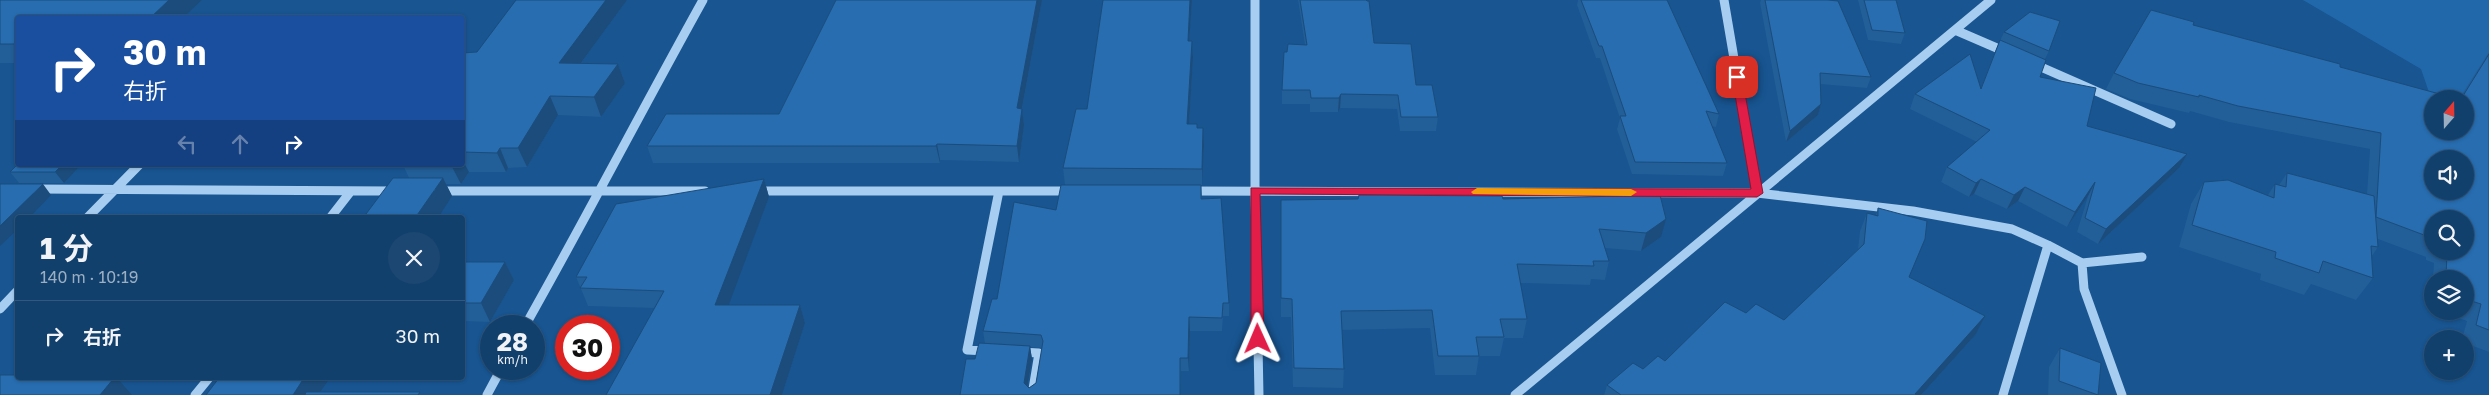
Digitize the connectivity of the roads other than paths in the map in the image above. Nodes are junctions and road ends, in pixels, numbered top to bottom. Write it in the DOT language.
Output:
graph roads {
  1 [pos="704,0"];
  2 [pos="1255,0"];
  3 [pos="1724,0"];
  4 [pos="1992,0"];
  5 [pos="1955,30"];
  6 [pos="2010,54"];
  7 [pos="2019,58"];
  8 [pos="2171,124"];
  9 [pos="137,167"];
  10 [pos="28,189"];
  11 [pos="114,190"];
  12 [pos="351,190"];
  13 [pos="1255,190"];
  14 [pos="408,191"];
  15 [pos="428,191"];
  16 [pos="601,191"];
  17 [pos="710,191"];
  18 [pos="750,191"];
  19 [pos="999,191"];
  20 [pos="1078,191"];
  21 [pos="1176,191"];
  22 [pos="1757,193"];
  23 [pos="90,215"];
  24 [pos="332,215"];
  25 [pos="2048,245"];
  26 [pos="2142,257"];
  27 [pos="2082,262"];
  28 [pos="15,293"];
  29 [pos="0,309"];
  30 [pos="531,315"];
  31 [pos="994,351"];
  32 [pos="1012,352"];
  33 [pos="207,380"];
  34 [pos="495,380"];
  35 [pos="195,395"];
  36 [pos="487,395"];
  37 [pos="1032,395"];
  38 [pos="1259,395"];
  39 [pos="1515,395"];
  40 [pos="2003,395"];
  41 [pos="2122,395"];
  1 -- 16 [label="street"];
  2 -- 13 [label="street"];
  3 -- 22 [label="street"];
  4 -- 5 [label="street"];
  5 -- 6 [label="street"];
  5 -- 22 [label="street"];
  7 -- 8 [label="street"];
  9 -- 11 [label="street"];
  10 -- 11 [label="street"];
  11 -- 12 [label="street"];
  11 -- 23 [label="street"];
  12 -- 14 [label="street"];
  12 -- 24 [label="street"];
  13 -- 21 [label="street"];
  13 -- 22 [label="street"];
  13 -- 38 [label="street"];
  15 -- 16 [label="street"];
  16 -- 17 [label="street"];
  16 -- 30 [label="street"];
  18 -- 19 [label="street"];
  19 -- 20 [label="street"];
  19 -- 31 [label="street"];
  22 -- 25 [label="street"];
  22 -- 39 [label="street"];
  25 -- 27 [label="street"];
  25 -- 40 [label="street"];
  26 -- 27 [label="street"];
  27 -- 41 [label="street"];
  28 -- 29 [label="street"];
  32 -- 37 [label="street"];
  33 -- 35 [label="street"];
  34 -- 36 [label="street"];
}
